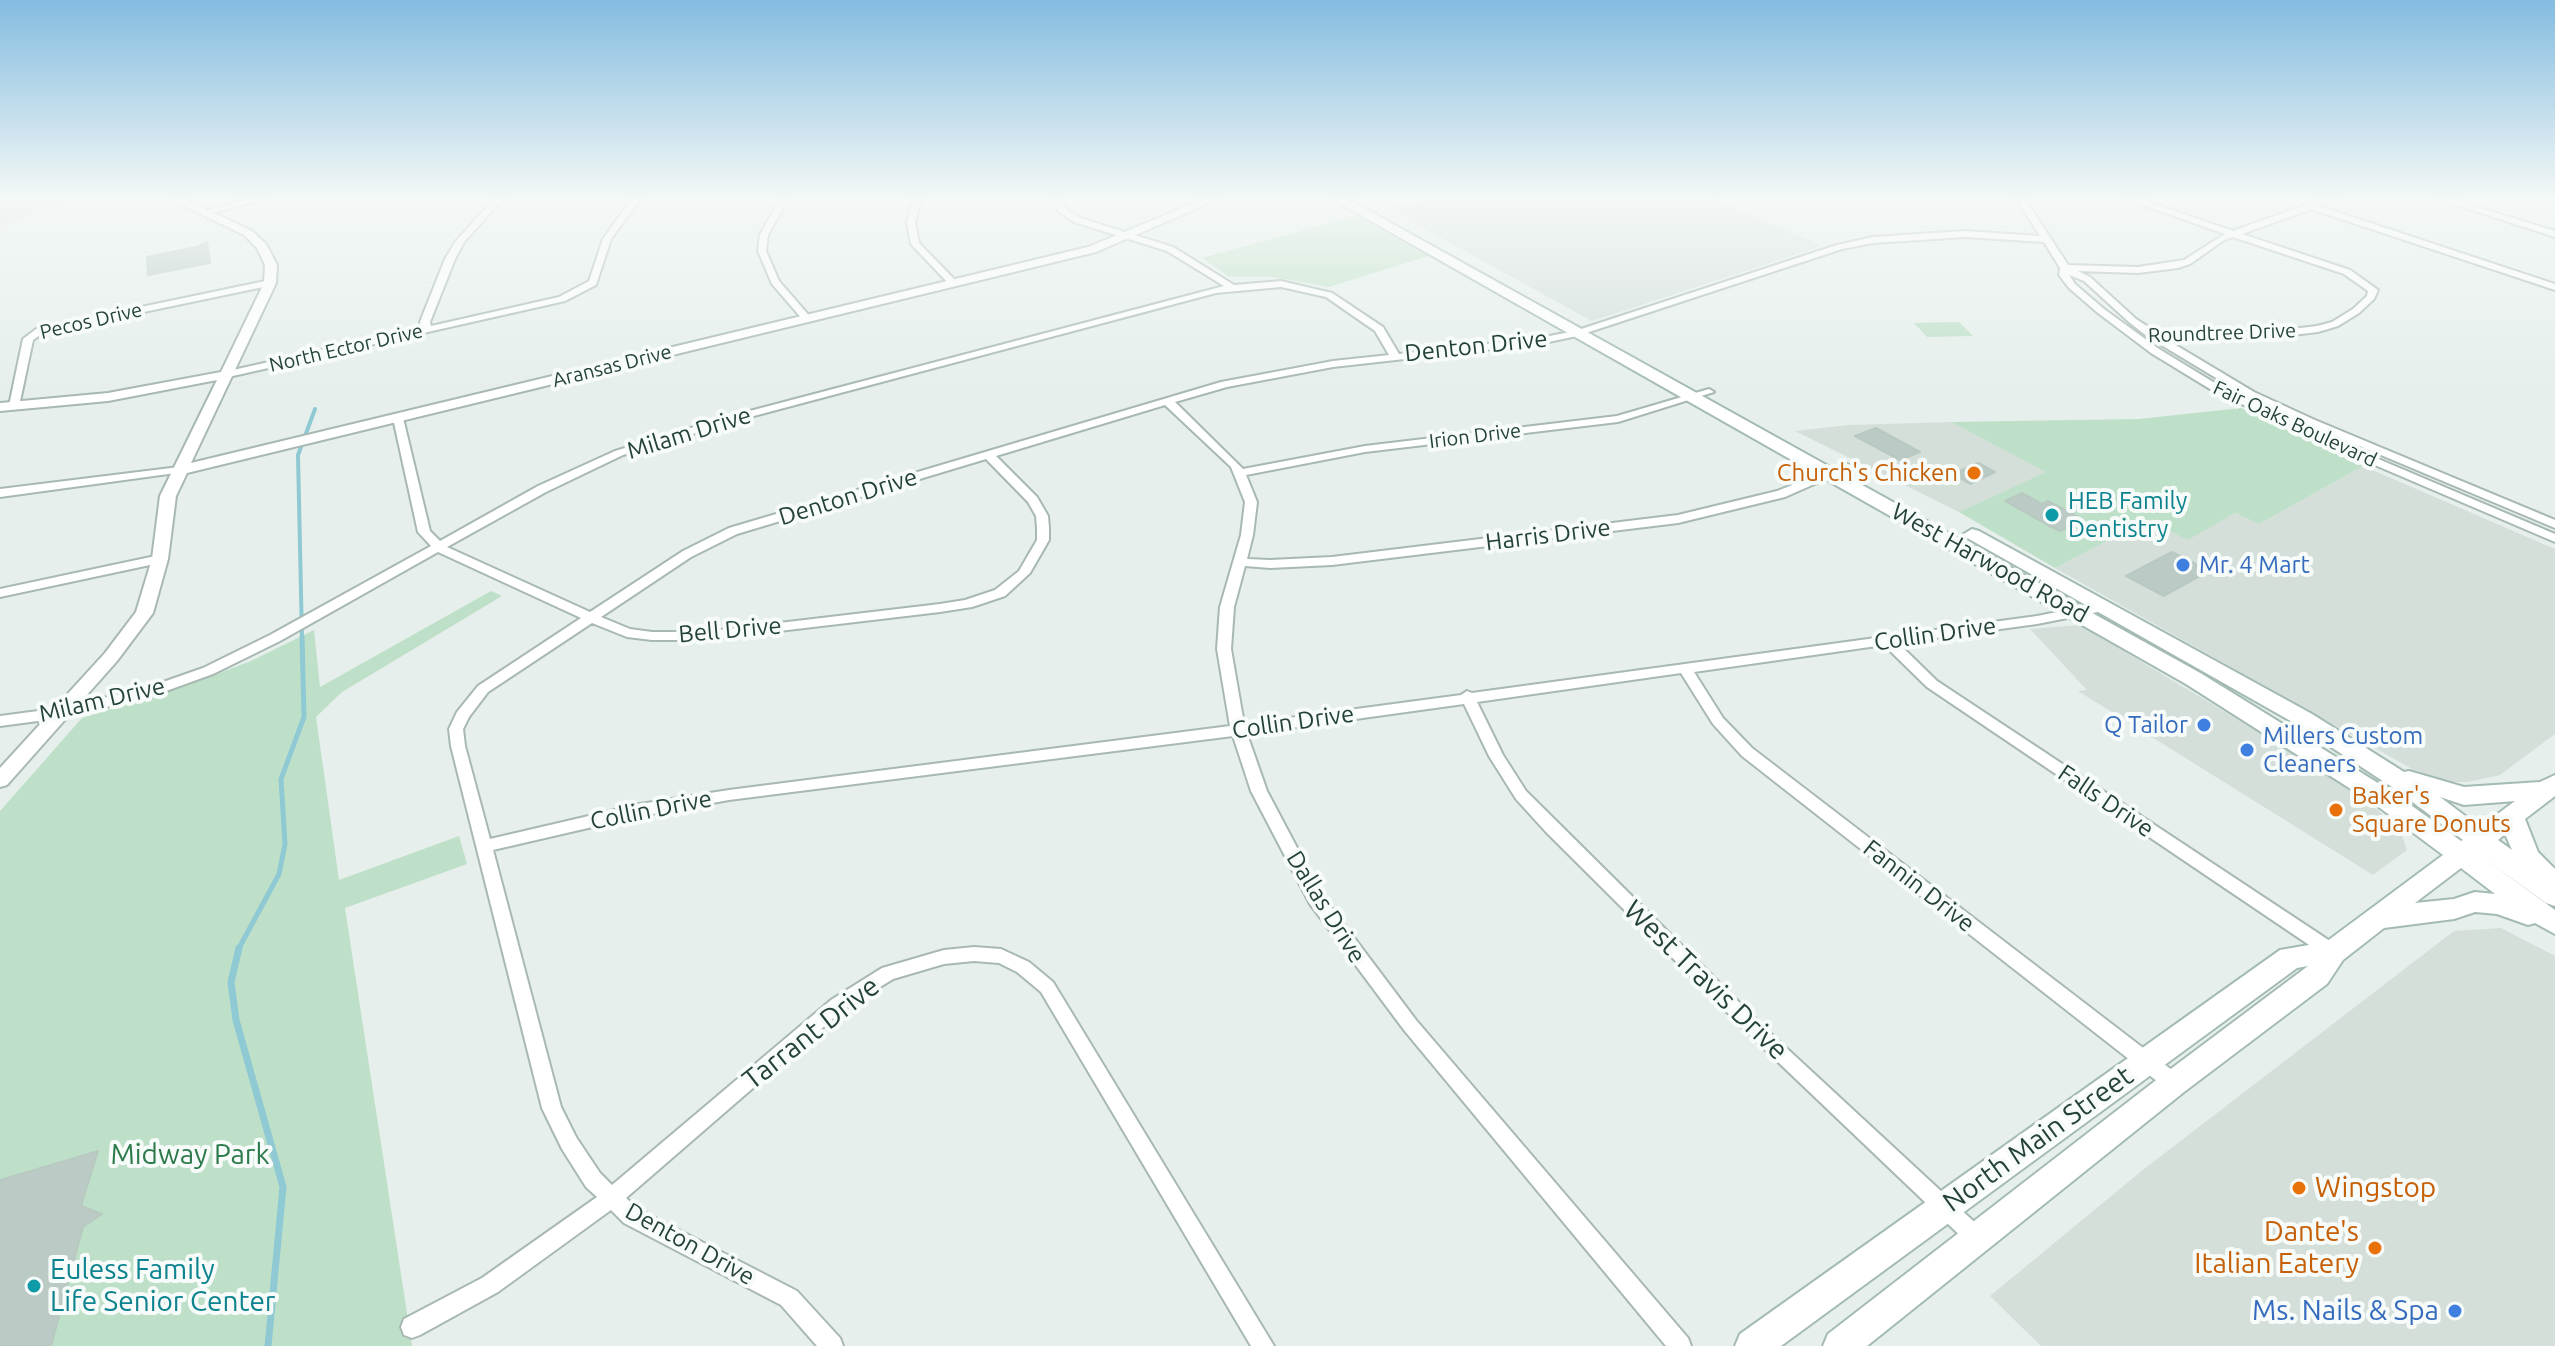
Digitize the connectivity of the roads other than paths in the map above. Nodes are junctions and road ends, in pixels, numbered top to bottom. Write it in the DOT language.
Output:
graph roads {
  1 [pos="269,262"];
  2 [pos="449,262"];
  3 [pos="601,262"];
  4 [pos="767,262"];
  5 [pos="932,262"];
  6 [pos="1042,262"];
  7 [pos="1191,262"];
  8 [pos="1460,262"];
  9 [pos="1463,262"];
  10 [pos="1798,262"];
  11 [pos="2061,262"];
  12 [pos="2187,262"];
  13 [pos="2316,262"];
  14 [pos="2479,262"];
  15 [pos="2065,268"];
  16 [pos="1489,277"];
  17 [pos="270,283"];
  18 [pos="953,283"];
  19 [pos="1230,286"];
  20 [pos="2555,287"];
  21 [pos="807,319"];
  22 [pos="427,330"];
  23 [pos="1584,330"];
  24 [pos="2132,335"];
  25 [pos="2151,335"];
  26 [pos="1395,356"];
  27 [pos="224,375"];
  28 [pos="1702,394"];
  29 [pos="2250,394"];
  30 [pos="2234,398"];
  31 [pos="1167,401"];
  32 [pos="7,406"];
  33 [pos="398,418"];
  34 [pos="988,455"];
  35 [pos="2404,462"];
  36 [pos="2391,469"];
  37 [pos="179,470"];
  38 [pos="1839,470"];
  39 [pos="1239,473"];
  40 [pos="0,493"];
  41 [pos="2555,524"];
  42 [pos="2555,538"];
  43 [pos="438,547"];
  44 [pos="160,559"];
  45 [pos="1241,562"];
  46 [pos="0,593"];
  47 [pos="2103,607"];
  48 [pos="2081,613"];
  49 [pos="591,617"];
  50 [pos="1888,641"];
  51 [pos="1685,668"];
  52 [pos="1467,696"];
  53 [pos="61,713"];
  54 [pos="0,721"];
  55 [pos="1238,730"];
  56 [pos="2354,751"];
  57 [pos="0,780"];
  58 [pos="2550,786"];
  59 [pos="2511,816"];
  60 [pos="484,846"];
  61 [pos="2470,849"];
  62 [pos="2555,883"];
  63 [pos="2555,896"];
  64 [pos="2378,918"];
  65 [pos="2555,926"];
  66 [pos="2333,952"];
  67 [pos="2145,1060"];
  68 [pos="2174,1083"];
  69 [pos="610,1199"];
  70 [pos="1944,1207"];
  71 [pos="1976,1237"];
  72 [pos="412,1327"];
  73 [pos="832,1346"];
  74 [pos="1263,1346"];
  75 [pos="1680,1346"];
  76 [pos="1752,1346"];
  77 [pos="1840,1346"];
  1 -- 17 [label="street"];
  2 -- 22 [label="street"];
  3 -- 22 [label="street, North Ector Drive"];
  4 -- 21 [label="street"];
  5 -- 18 [label="street"];
  6 -- 18 [label="street, Aransas Drive"];
  7 -- 19 [label="street"];
  8 -- 16 [label="main road, West Harwood Road"];
  9 -- 16 [label="main road, West Harwood Road"];
  10 -- 23 [label="street, Denton Drive"];
  11 -- 15 [label="street, Fair Oaks Boulevard"];
  12 -- 15 [label="street"];
  13 -- 25 [label="street, Roundtree Drive"];
  14 -- 20 [label="street"];
  15 -- 24 [label="street, Fair Oaks Boulevard"];
  15 -- 25 [label="street, Fair Oaks Boulevard"];
  16 -- 23 [label="main road, West Harwood Road"];
  17 -- 27 [label="street"];
  17 -- 32 [label="street, Pecos Drive"];
  18 -- 21 [label="street, Aransas Drive"];
  19 -- 26 [label="street, Milam Drive"];
  19 -- 43 [label="street, Milam Drive"];
  21 -- 33 [label="street, Aransas Drive"];
  22 -- 27 [label="street, North Ector Drive"];
  23 -- 26 [label="street, Denton Drive"];
  23 -- 28 [label="main road, West Harwood Road"];
  24 -- 25 [label="street, Roundtree Drive"];
  24 -- 30 [label="street, Fair Oaks Boulevard"];
  25 -- 29 [label="street, Fair Oaks Boulevard"];
  26 -- 31 [label="street, Denton Drive"];
  27 -- 32 [label="street, North Ector Drive"];
  27 -- 37 [label="street"];
  28 -- 38 [label="main road, West Harwood Road"];
  28 -- 39 [label="street, Irion Drive"];
  29 -- 30 [label="street"];
  29 -- 35 [label="street, Fair Oaks Boulevard"];
  30 -- 36 [label="street, Fair Oaks Boulevard"];
  31 -- 34 [label="street, Denton Drive"];
  31 -- 39 [label="street, Dallas Drive"];
  33 -- 37 [label="street, Aransas Drive"];
  33 -- 43 [label="street"];
  34 -- 49 [label="street, Denton Drive"];
  34 -- 49 [label="street, Bell Drive"];
  35 -- 36 [label="street"];
  35 -- 41 [label="street, Fair Oaks Boulevard"];
  36 -- 42 [label="street, Fair Oaks Boulevard"];
  37 -- 40 [label="street, Aransas Drive"];
  37 -- 44 [label="street"];
  38 -- 45 [label="street, Harris Drive"];
  38 -- 47 [label="main road, West Harwood Road"];
  38 -- 48 [label="main road, West Harwood Road"];
  39 -- 45 [label="street, Dallas Drive"];
  43 -- 49 [label="street, Bell Drive"];
  43 -- 53 [label="street, Milam Drive"];
  44 -- 46 [label="street"];
  44 -- 53 [label="street"];
  45 -- 55 [label="street, Dallas Drive"];
  47 -- 48 [label="street, Collin Drive"];
  47 -- 56 [label="main road, West Harwood Road"];
  48 -- 50 [label="street, Collin Drive"];
  48 -- 61 [label="main road, West Harwood Road"];
  49 -- 60 [label="street, Denton Drive"];
  50 -- 51 [label="street, Collin Drive"];
  50 -- 66 [label="street, Falls Drive"];
  51 -- 52 [label="street, Collin Drive"];
  51 -- 67 [label="street, Fannin Drive"];
  52 -- 55 [label="street, Collin Drive"];
  52 -- 70 [label="street, West Travis Drive"];
  53 -- 54 [label="street, Milam Drive"];
  53 -- 57 [label="street"];
  55 -- 60 [label="street, Collin Drive"];
  55 -- 75 [label="street, Dallas Drive"];
  56 -- 58 [label="main road"];
  56 -- 61 [label="main road, West Harwood Road"];
  58 -- 59 [label="main road, North Main Street"];
  59 -- 61 [label="main road, North Main Street"];
  59 -- 62 [label="main road"];
  60 -- 69 [label="street, Denton Drive"];
  61 -- 63 [label="main road"];
  61 -- 64 [label="main road, North Main Street"];
  61 -- 65 [label="main road"];
  64 -- 65 [label="main road"];
  64 -- 66 [label="main road, North Main Street"];
  66 -- 67 [label="main road, North Main Street"];
  66 -- 68 [label="main road, North Main Street"];
  67 -- 68 [label="street, Fannin Drive"];
  67 -- 70 [label="main road, North Main Street"];
  68 -- 71 [label="main road, North Main Street"];
  69 -- 72 [label="street, Tarrant Drive"];
  69 -- 73 [label="street, Denton Drive"];
  69 -- 74 [label="street, Tarrant Drive"];
  70 -- 71 [label="street, West Travis Drive"];
  70 -- 76 [label="main road, North Main Street"];
  71 -- 77 [label="main road, North Main Street"];
}
